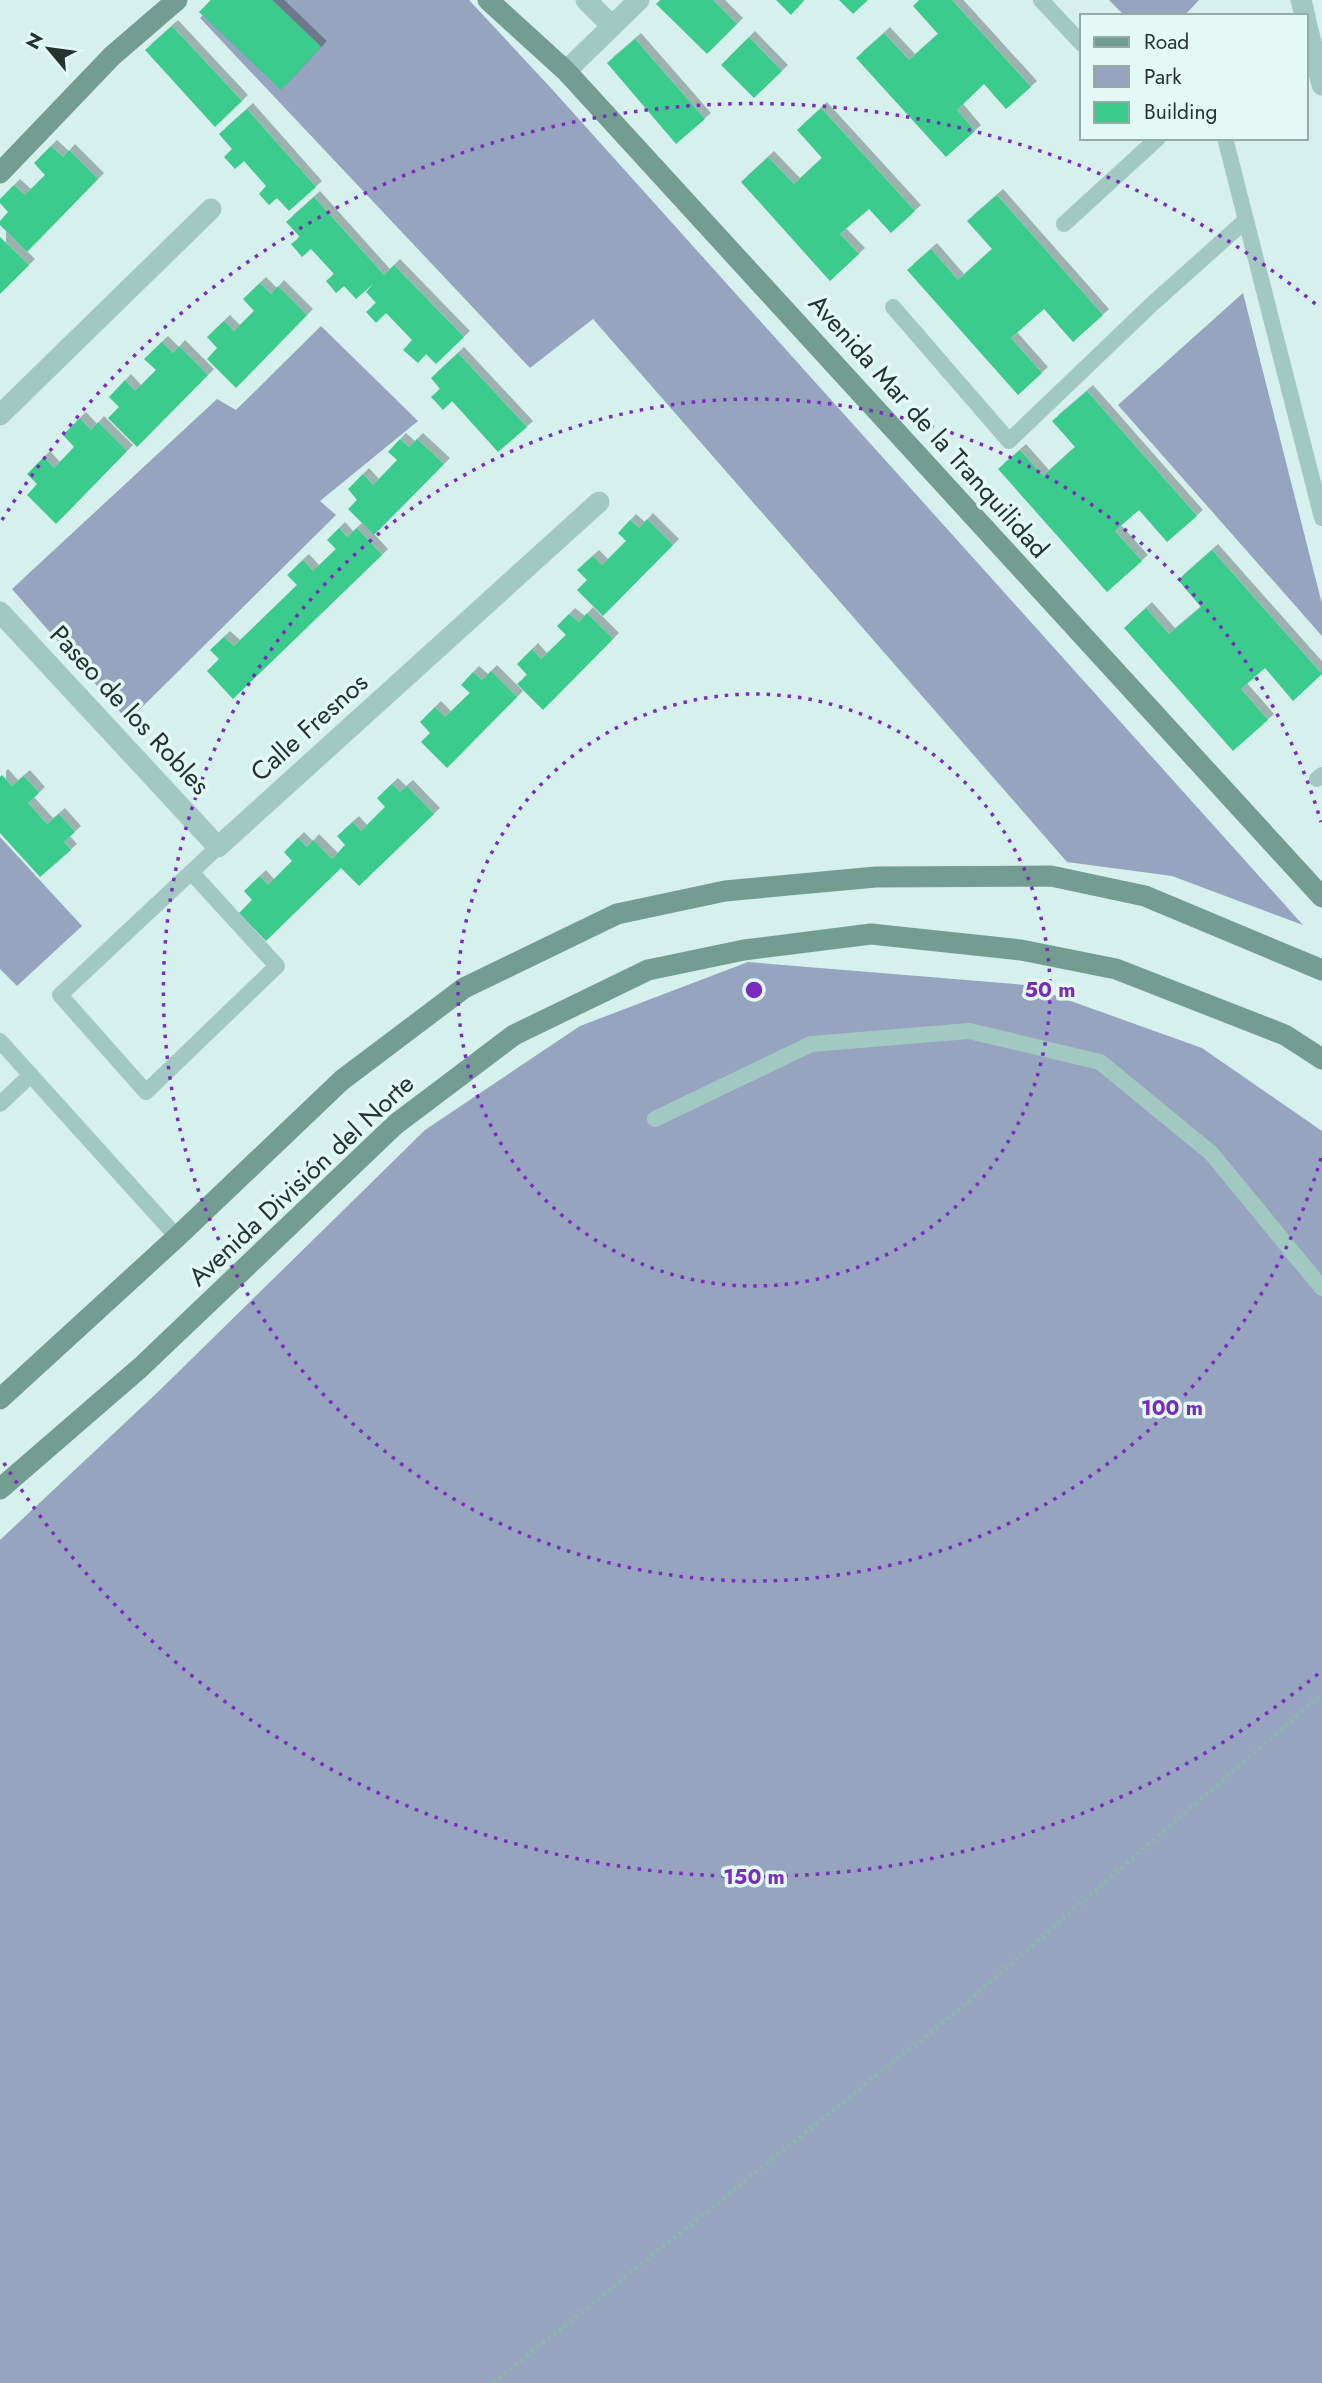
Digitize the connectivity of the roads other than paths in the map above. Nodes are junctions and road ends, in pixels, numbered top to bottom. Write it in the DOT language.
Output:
graph roads {
  1 [pos="177,0"];
  2 [pos="488,0"];
  3 [pos="586,0"];
  4 [pos="639,0"];
  5 [pos="1041,0"];
  6 [pos="612,26"];
  7 [pos="1308,30"];
  8 [pos="1080,42"];
  9 [pos="566,71"];
  10 [pos="1322,85"];
  11 [pos="1156,140"];
  12 [pos="1225,140"];
  13 [pos="0,173"];
  14 [pos="211,209"];
  15 [pos="1245,220"];
  16 [pos="1064,224"];
  17 [pos="893,307"];
  18 [pos="0,415"];
  19 [pos="598,502"];
  20 [pos="1322,518"];
  21 [pos="0,612"];
  22 [pos="218,847"];
  23 [pos="191,872"];
  24 [pos="1322,897"];
  25 [pos="1320,965"];
  26 [pos="0,1041"];
  27 [pos="1322,1059"];
  28 [pos="31,1075"];
  29 [pos="0,1104"];
  30 [pos="655,1119"];
  31 [pos="177,1237"];
  32 [pos="1322,1288"];
  33 [pos="0,1399"];
  34 [pos="0,1489"];
  1 -- 13 [label="main road"];
  2 -- 9 [label="main road, Avenida Mar de la Tranquilidad"];
  3 -- 6 [label="street"];
  4 -- 6 [label="street"];
  5 -- 8 [label="lane"];
  6 -- 9 [label="street"];
  7 -- 10 [label="street"];
  9 -- 24 [label="main road, Avenida Mar de la Tranquilidad"];
  11 -- 16 [label="lane"];
  12 -- 15 [label="lane"];
  14 -- 18 [label="street"];
  15 -- 17 [label="lane"];
  15 -- 20 [label="lane"];
  19 -- 22 [label="street, Calle Fresnos"];
  21 -- 22 [label="street, Paseo de los Robles"];
  22 -- 23 [label="lane, Calle Fresnos"];
  23 -- 23 [label="lane, Calle Fresnos"];
  25 -- 31 [label="main road, Avenida División del Norte"];
  26 -- 28 [label="lane"];
  27 -- 34 [label="main road, Avenida División del Norte"];
  28 -- 29 [label="lane"];
  28 -- 31 [label="lane"];
  30 -- 32 [label="lane"];
  31 -- 33 [label="main road, Avenida División del Norte"];
}
